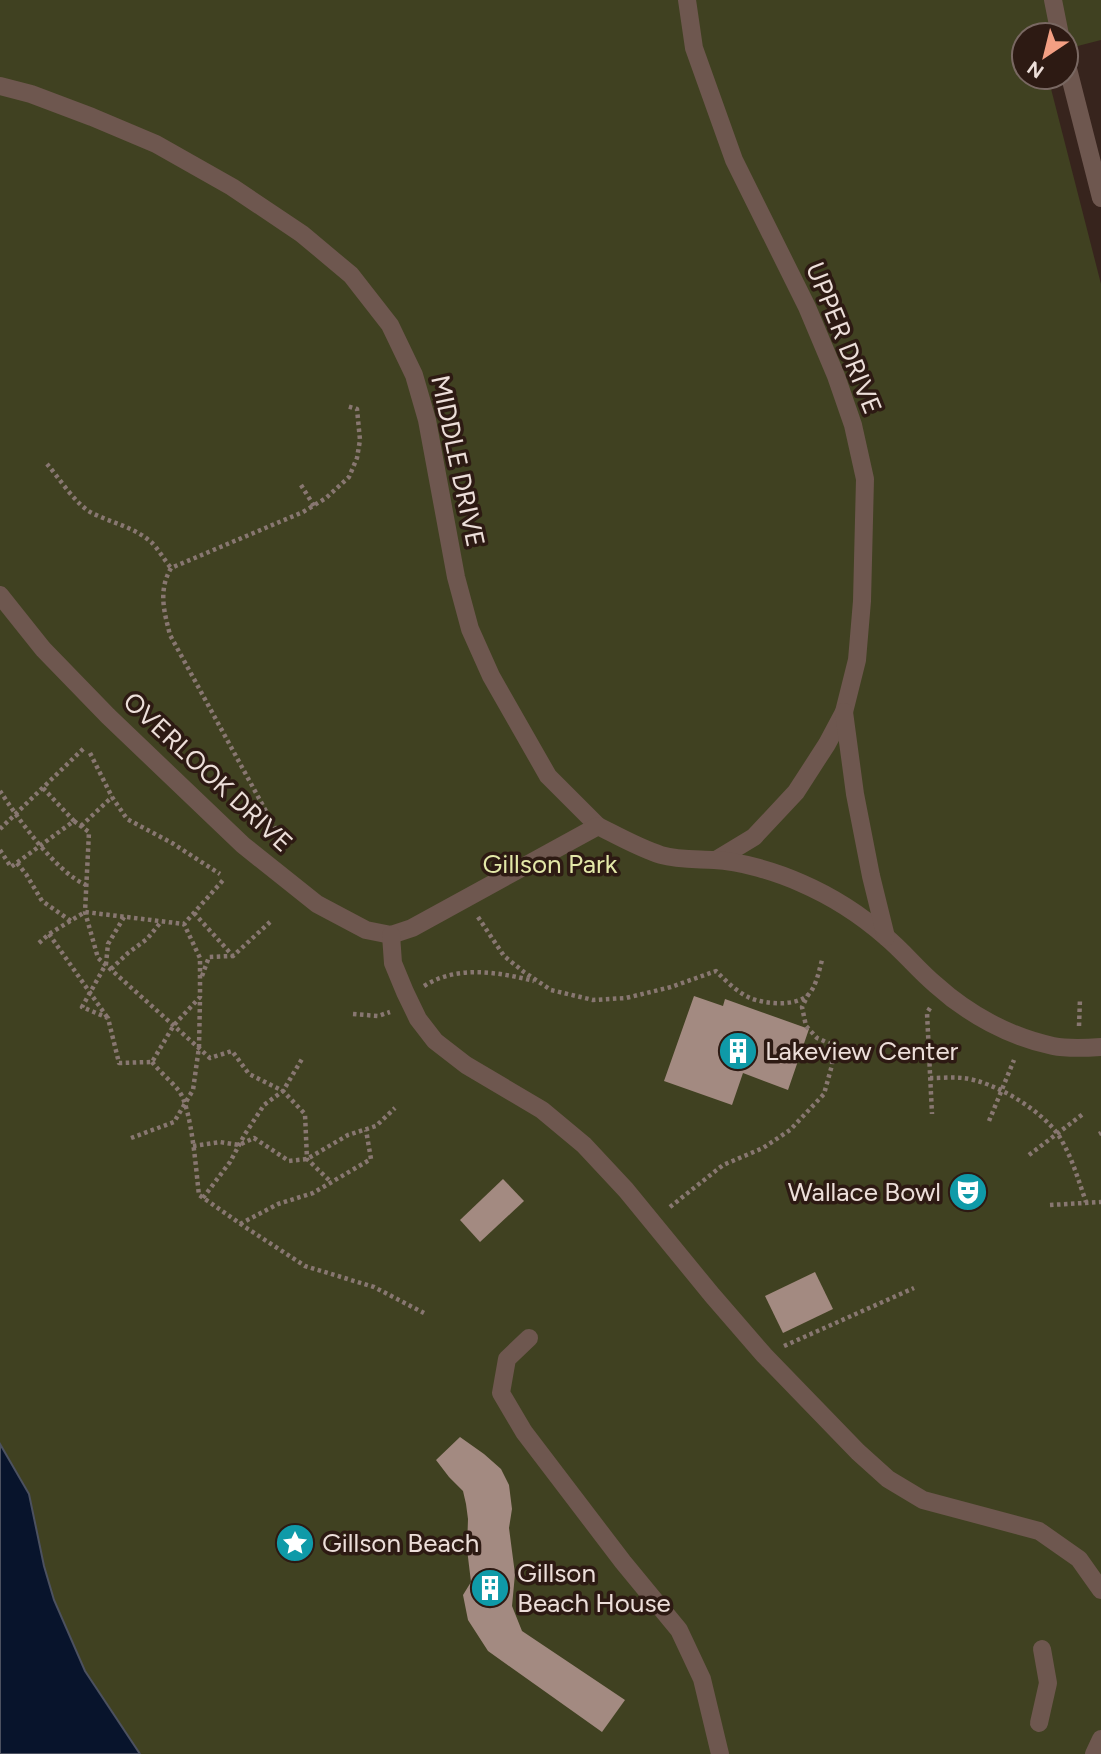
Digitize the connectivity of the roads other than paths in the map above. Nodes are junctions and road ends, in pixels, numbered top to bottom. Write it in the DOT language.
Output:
graph roads {
  1 [pos="687,0"];
  2 [pos="1053,0"];
  3 [pos="1057,21"];
  4 [pos="0,86"];
  5 [pos="1074,91"];
  6 [pos="1101,198"];
  7 [pos="0,595"];
  8 [pos="844,712"];
  9 [pos="598,826"];
  10 [pos="716,859"];
  11 [pos="391,934"];
  12 [pos="887,937"];
  13 [pos="1101,1047"];
  14 [pos="529,1338"];
  15 [pos="1101,1590"];
  16 [pos="1042,1649"];
  17 [pos="1039,1723"];
  18 [pos="1101,1739"];
  19 [pos="720,1754"];
  20 [pos="1094,1754"];
  1 -- 8 [label="street, UPPER DRIVE"];
  2 -- 3 [label="street"];
  4 -- 9 [label="street, MIDDLE DRIVE"];
  5 -- 6 [label="street"];
  7 -- 11 [label="street, OVERLOOK DRIVE"];
  8 -- 10 [label="street"];
  8 -- 12 [label="street"];
  9 -- 10 [label="street, MIDDLE DRIVE"];
  9 -- 11 [label="street"];
  10 -- 12 [label="street, MIDDLE DRIVE"];
  11 -- 15 [label="street"];
  12 -- 13 [label="street, MIDDLE DRIVE"];
  14 -- 19 [label="street"];
  16 -- 17 [label="street"];
  18 -- 20 [label="street"];
}
